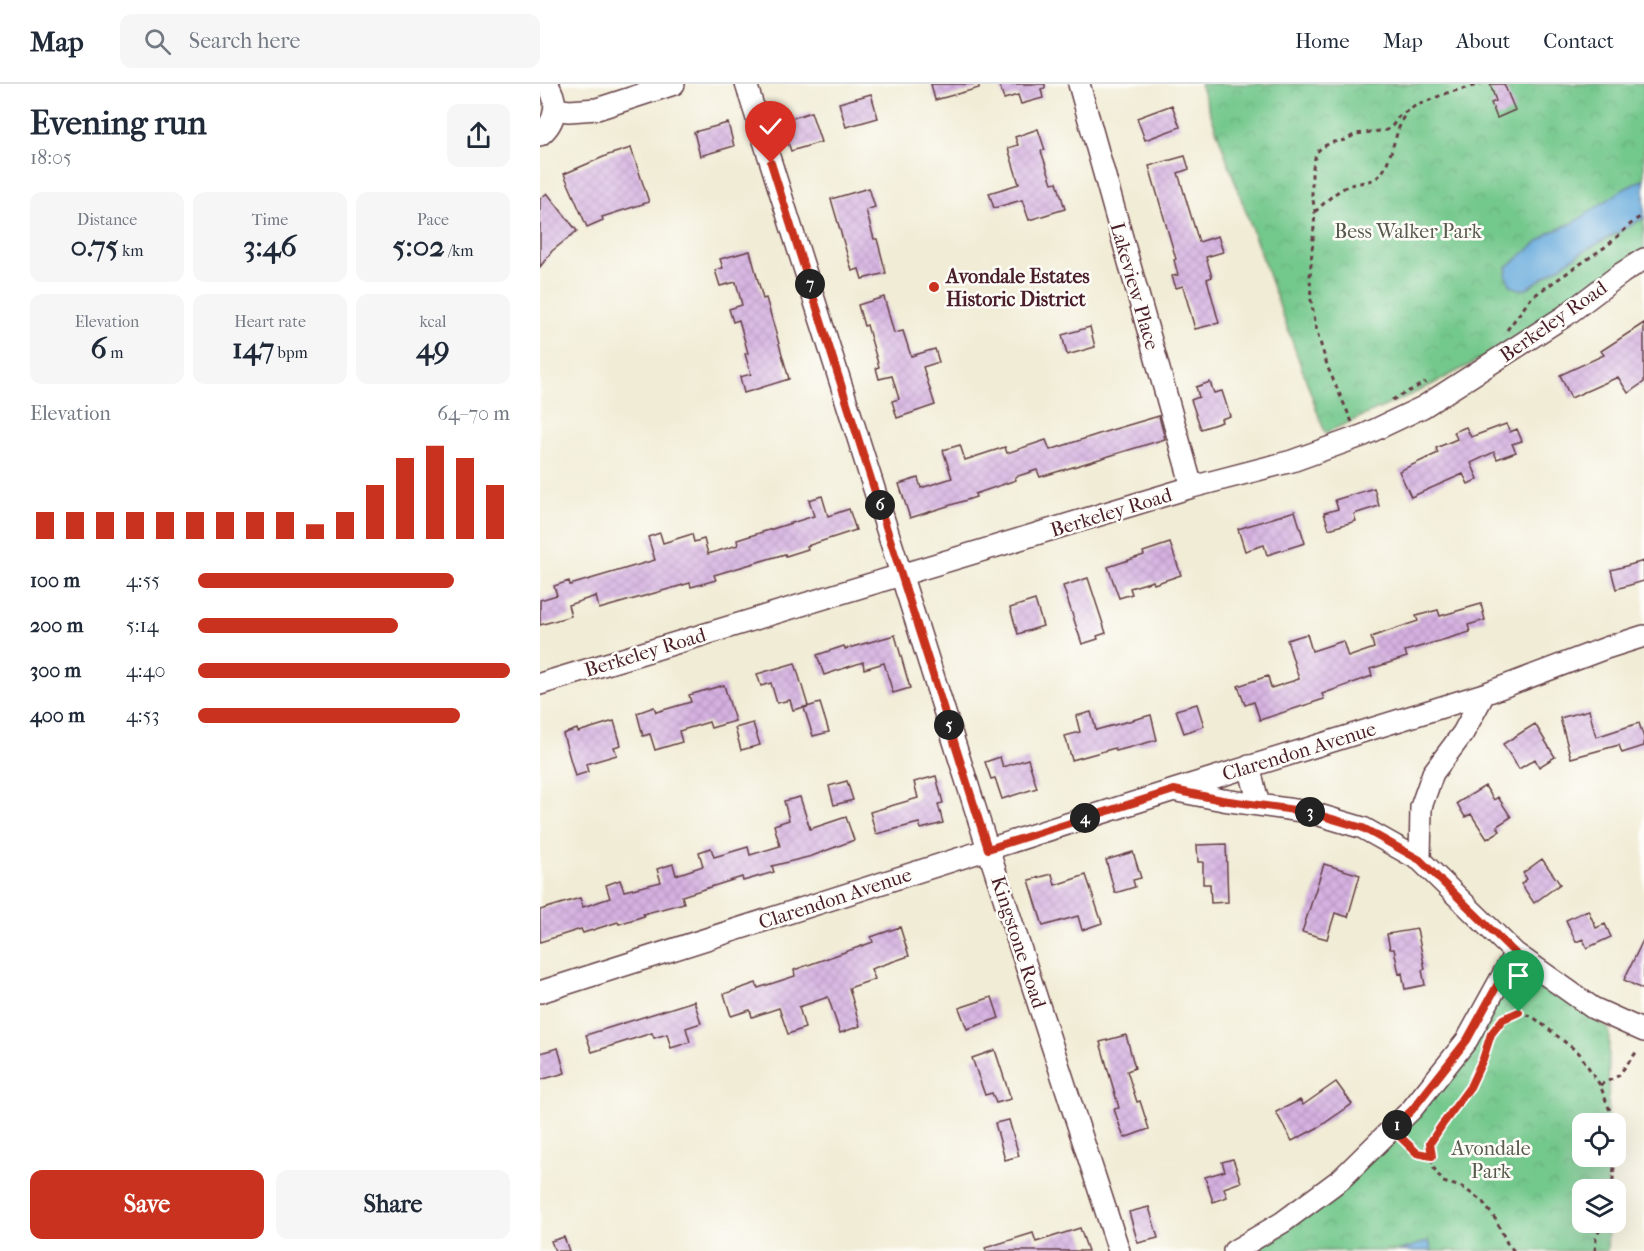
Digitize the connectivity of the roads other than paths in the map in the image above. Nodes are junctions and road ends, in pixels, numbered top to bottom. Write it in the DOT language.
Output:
graph roads {
  1 [pos="547,84"];
  2 [pos="674,84"];
  3 [pos="746,84"];
  4 [pos="1079,84"];
  5 [pos="555,109"];
  6 [pos="540,135"];
  7 [pos="1644,259"];
  8 [pos="1191,487"];
  9 [pos="902,575"];
  10 [pos="1644,636"];
  11 [pos="540,684"];
  12 [pos="1484,694"];
  13 [pos="1249,766"];
  14 [pos="1174,790"];
  15 [pos="1259,805"];
  16 [pos="988,849"];
  17 [pos="1420,860"];
  18 [pos="1515,953"];
  19 [pos="540,992"];
  20 [pos="1641,1040"];
  21 [pos="1119,1251"];
  22 [pos="1234,1251"];
  1 -- 5 [label="street"];
  2 -- 5 [label="street"];
  3 -- 9 [label="street, Kingstone Road"];
  4 -- 8 [label="street, Lakeview Place"];
  5 -- 6 [label="street"];
  7 -- 8 [label="street, Berkeley Road"];
  8 -- 9 [label="street, Berkeley Road"];
  9 -- 11 [label="street, Berkeley Road"];
  9 -- 16 [label="street, Kingstone Road"];
  10 -- 12 [label="street, Clarendon Avenue"];
  12 -- 13 [label="street, Clarendon Avenue"];
  12 -- 17 [label="street"];
  13 -- 14 [label="street, Clarendon Avenue"];
  13 -- 15 [label="street"];
  14 -- 15 [label="street"];
  14 -- 16 [label="street, Clarendon Avenue"];
  15 -- 17 [label="street"];
  16 -- 19 [label="street, Clarendon Avenue"];
  16 -- 21 [label="street, Kingstone Road"];
  17 -- 18 [label="street"];
  18 -- 20 [label="street"];
  18 -- 22 [label="street"];
}
